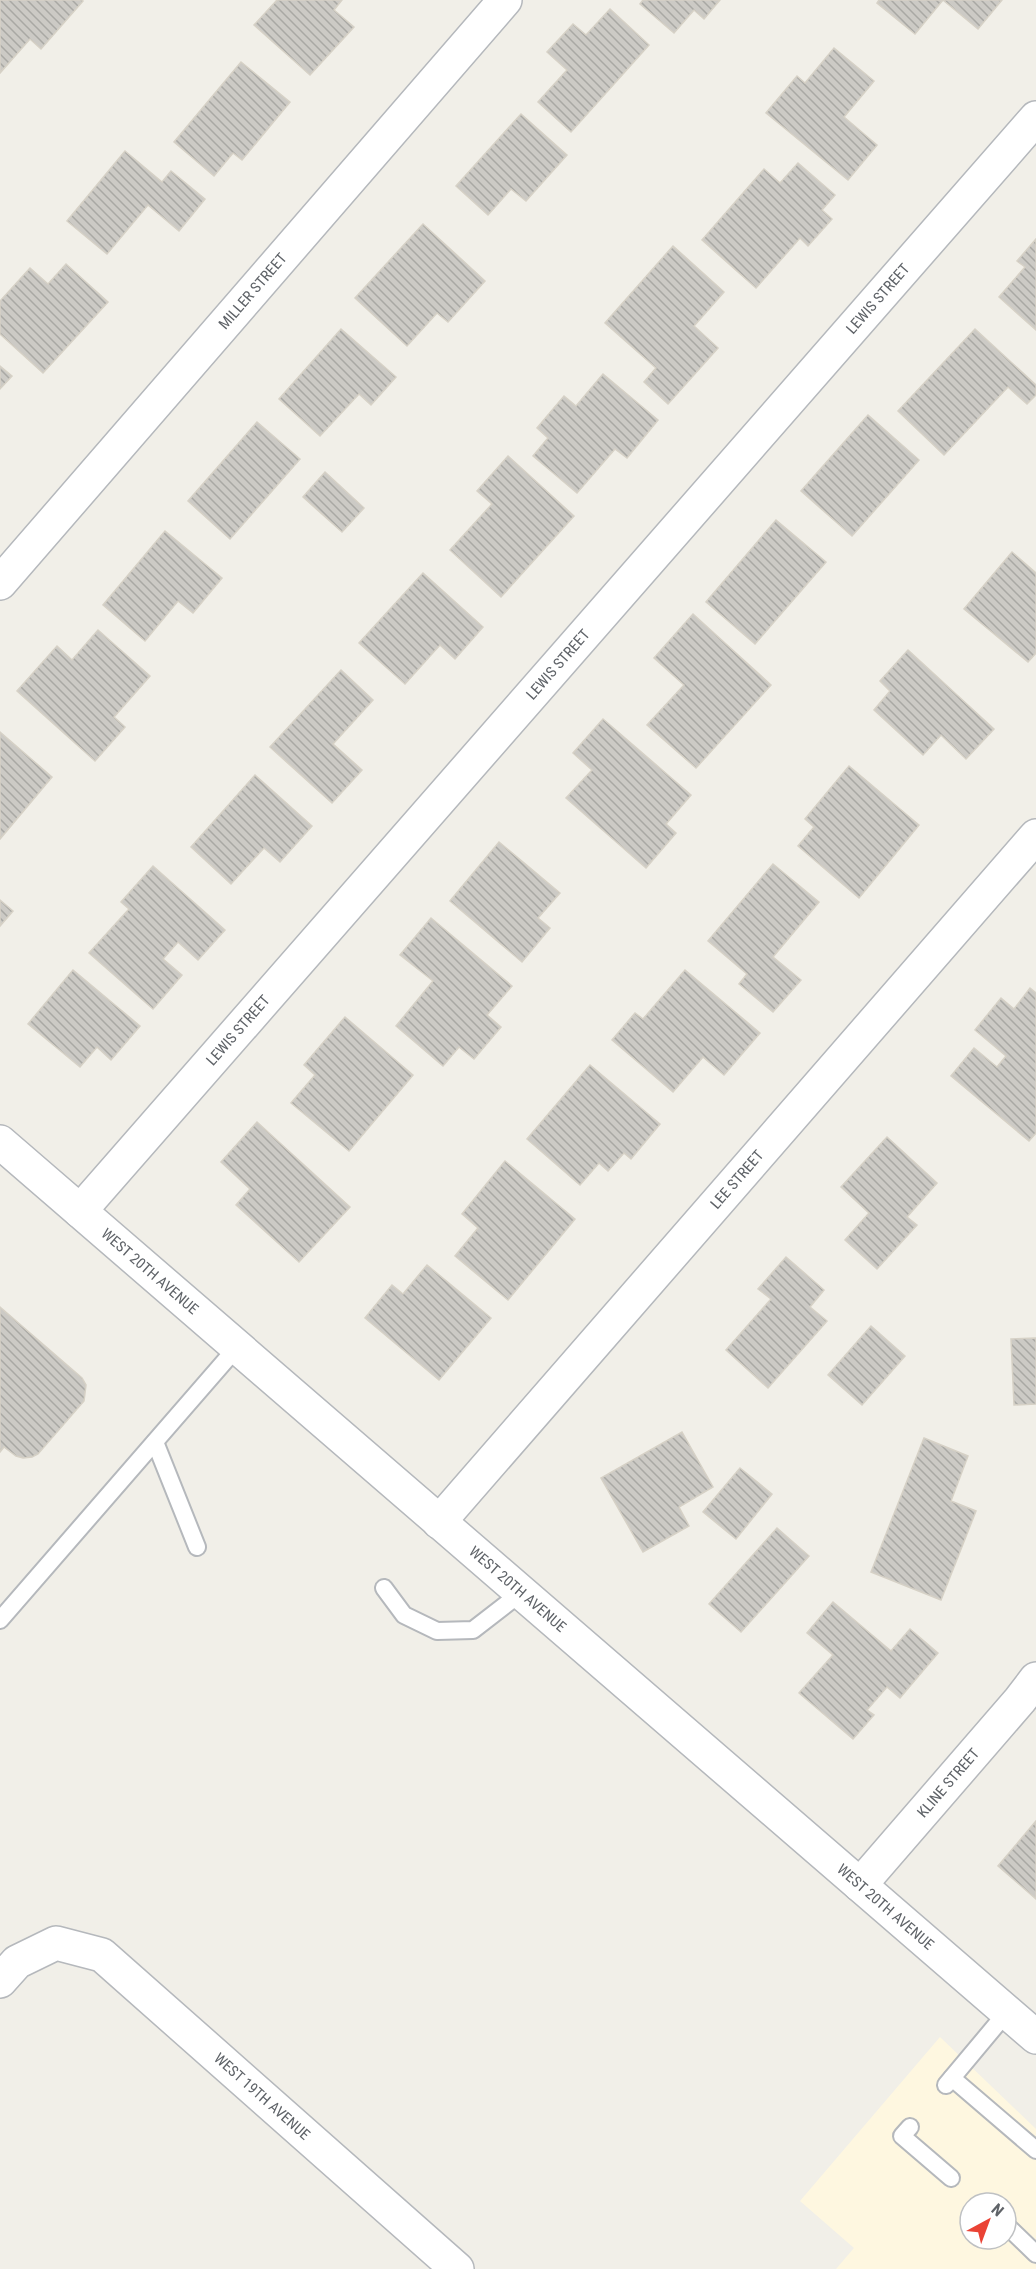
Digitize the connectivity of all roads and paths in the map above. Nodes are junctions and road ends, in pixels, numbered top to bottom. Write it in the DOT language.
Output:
graph roads {
  1 [pos="505,0"];
  2 [pos="1036,118"];
  3 [pos="0,584"];
  4 [pos="1029,857"];
  5 [pos="0,1142"];
  6 [pos="80,1211"];
  7 [pos="238,1346"];
  8 [pos="155,1442"];
  9 [pos="439,1522"];
  10 [pos="197,1547"];
  11 [pos="384,1588"];
  12 [pos="522,1592"];
  13 [pos="0,1620"];
  14 [pos="1036,1679"];
  15 [pos="860,1885"];
  16 [pos="0,1981"];
  17 [pos="1007,2012"];
  18 [pos="1036,2037"];
  19 [pos="910,2127"];
  20 [pos="1028,2147"];
  21 [pos="951,2178"];
  22 [pos="1018,2231"];
  23 [pos="1036,2254"];
  24 [pos="1036,2262"];
  25 [pos="458,2269"];
  26 [pos="1034,2269"];
  1 -- 3 [label="street, MILLER STREET"];
  2 -- 6 [label="street, LEWIS STREET"];
  4 -- 9 [label="street, LEE STREET"];
  5 -- 6 [label="street, WEST 20TH AVENUE"];
  6 -- 7 [label="street, WEST 20TH AVENUE"];
  7 -- 8 [label="lane"];
  7 -- 9 [label="street, WEST 20TH AVENUE"];
  8 -- 10 [label="lane"];
  8 -- 13 [label="lane"];
  9 -- 12 [label="street, WEST 20TH AVENUE"];
  11 -- 12 [label="lane"];
  12 -- 15 [label="street, WEST 20TH AVENUE"];
  14 -- 15 [label="street, KLINE STREET"];
  15 -- 17 [label="street, WEST 20TH AVENUE"];
  16 -- 25 [label="street, WEST 19TH AVENUE"];
  17 -- 18 [label="street, WEST 20TH AVENUE"];
  17 -- 20 [label="lane"];
  19 -- 21 [label="lane"];
  22 -- 23 [label="lane"];
  24 -- 26 [label="lane"];
}
